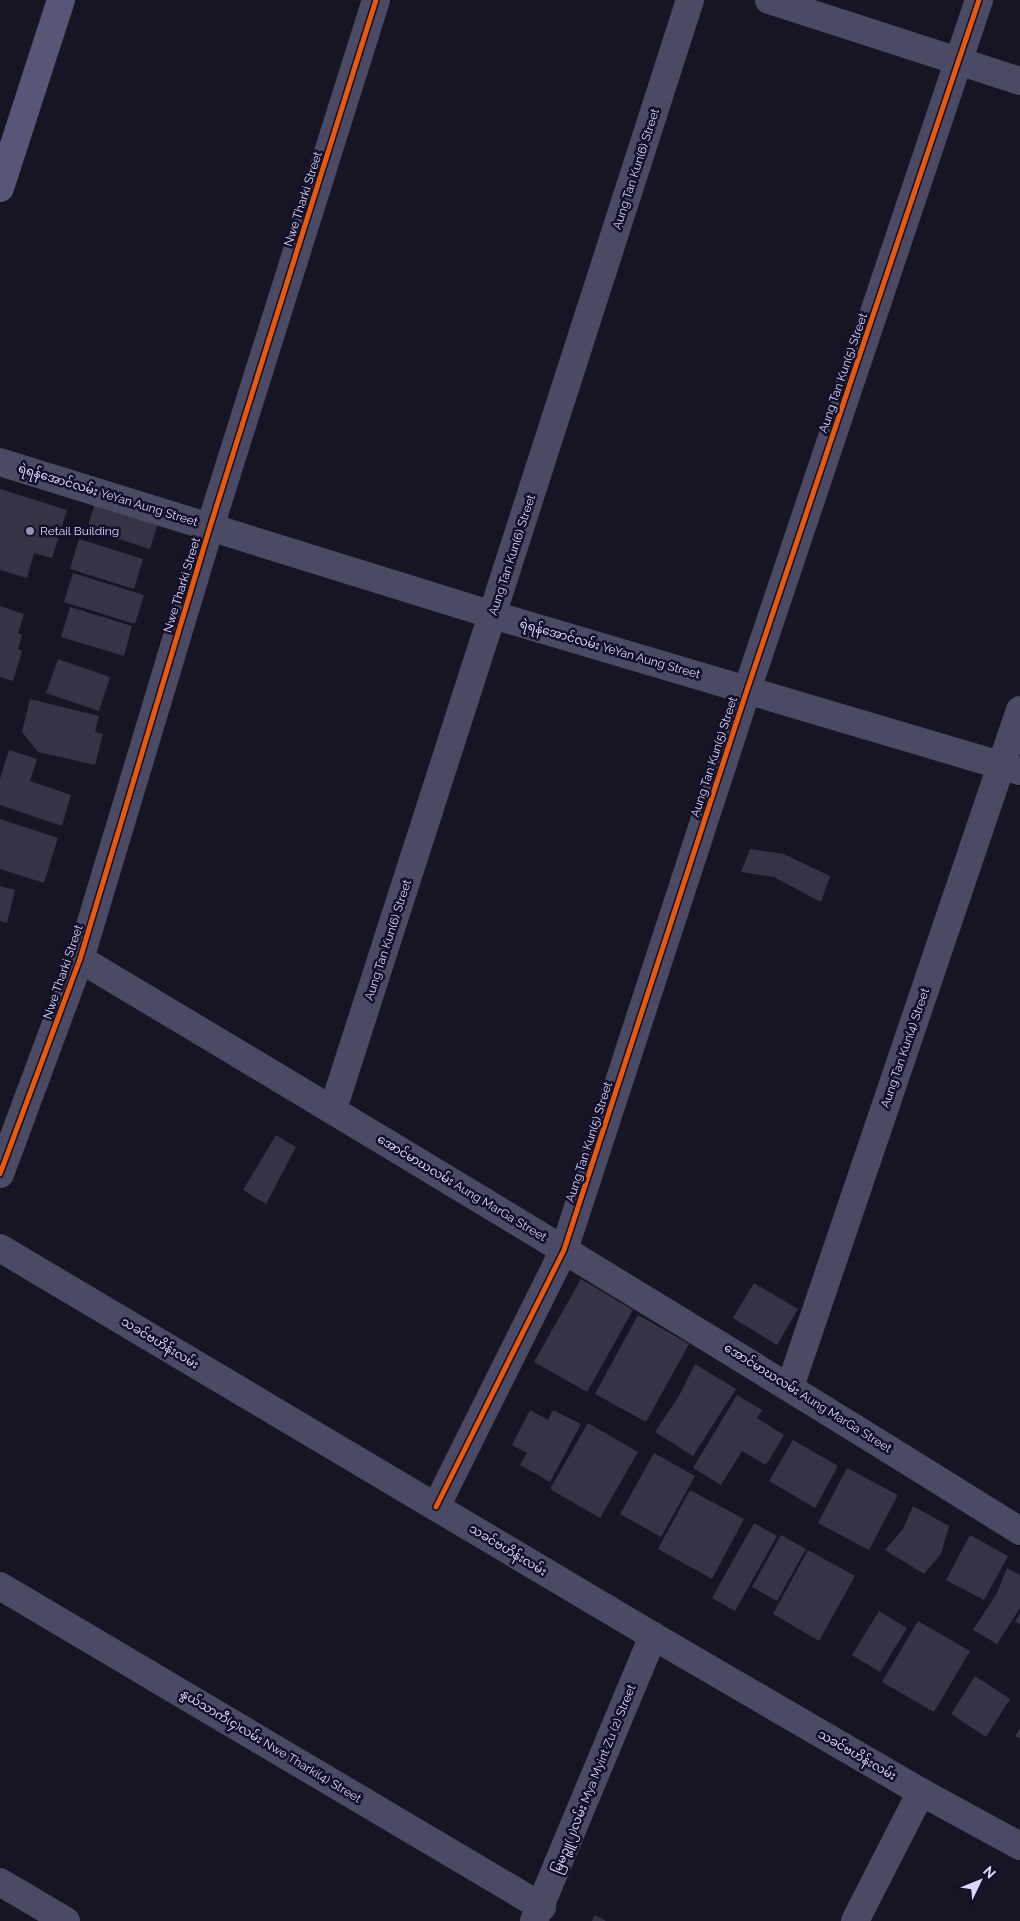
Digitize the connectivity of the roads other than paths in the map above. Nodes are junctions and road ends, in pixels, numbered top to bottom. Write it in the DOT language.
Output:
graph roads {
  1 [pos="61,0"];
  2 [pos="376,0"];
  3 [pos="690,0"];
  4 [pos="769,0"];
  5 [pos="979,0"];
  6 [pos="959,60"];
  7 [pos="1020,81"];
  8 [pos="0,188"];
  9 [pos="0,462"];
  10 [pos="210,526"];
  11 [pos="493,615"];
  12 [pos="747,690"];
  13 [pos="1020,710"];
  14 [pos="1011,768"];
  15 [pos="80,959"];
  16 [pos="333,1110"];
  17 [pos="0,1174"];
  18 [pos="0,1248"];
  19 [pos="564,1250"];
  20 [pos="790,1386"];
  21 [pos="436,1507"];
  22 [pos="1020,1531"];
  23 [pos="0,1586"];
  24 [pos="654,1636"];
  25 [pos="921,1792"];
  26 [pos="1020,1846"];
  27 [pos="0,1882"];
  28 [pos="538,1914"];
  29 [pos="66,1921"];
  30 [pos="855,1921"];
  1 -- 8 [label="street"];
  2 -- 10 [label="street, Nwe Tharki Street"];
  3 -- 11 [label="street, Aung Tan Kun(6) Street"];
  4 -- 6 [label="street"];
  5 -- 6 [label="street, Aung Tan Kun(5) Street"];
  6 -- 7 [label="street"];
  6 -- 12 [label="street, Aung Tan Kun(5) Street"];
  9 -- 10 [label="street, ရဲရန်အောင်လမ်း YeYan Aung Street"];
  10 -- 11 [label="street, ရဲရန်အောင်လမ်း YeYan Aung Street"];
  10 -- 15 [label="street, Nwe Tharki Street"];
  11 -- 12 [label="street, ရဲရန်အောင်လမ်း YeYan Aung Street"];
  11 -- 16 [label="street, Aung Tan Kun(6) Street"];
  12 -- 14 [label="street, ရဲရန်အောင်လမ်း YeYan Aung Street"];
  12 -- 19 [label="street, Aung Tan Kun(5) Street"];
  13 -- 14 [label="street, Aung Tan Kun(4) Street"];
  14 -- 20 [label="street, Aung Tan Kun(4) Street"];
  15 -- 16 [label="street, အောင်မာဃလမ်း Aung MarGa Street"];
  15 -- 17 [label="street, Nwe Tharki Street"];
  16 -- 19 [label="street, အောင်မာဃလမ်း Aung MarGa Street"];
  18 -- 21 [label="street, သခင်ဗဟိန်းလမ်း"];
  19 -- 20 [label="street, အောင်မာဃလမ်း Aung MarGa Street"];
  19 -- 21 [label="street, Aung Tan Kun(5) Street"];
  20 -- 22 [label="street, အောင်မာဃလမ်း Aung MarGa Street"];
  21 -- 24 [label="street, သခင်ဗဟိန်းလမ်း"];
  23 -- 28 [label="street, နွယ်သာကီ(၄)လမ်း Nwe Tharki(4) Street"];
  24 -- 25 [label="street, သခင်ဗဟိန်းလမ်း"];
  24 -- 28 [label="street, မြမဉ္ဇူ(၂)လမ်း Mya Myint Zu (2) Street"];
  25 -- 26 [label="street, သခင်ဗဟိန်းလမ်း"];
  25 -- 30 [label="street"];
  27 -- 29 [label="street"];
}
